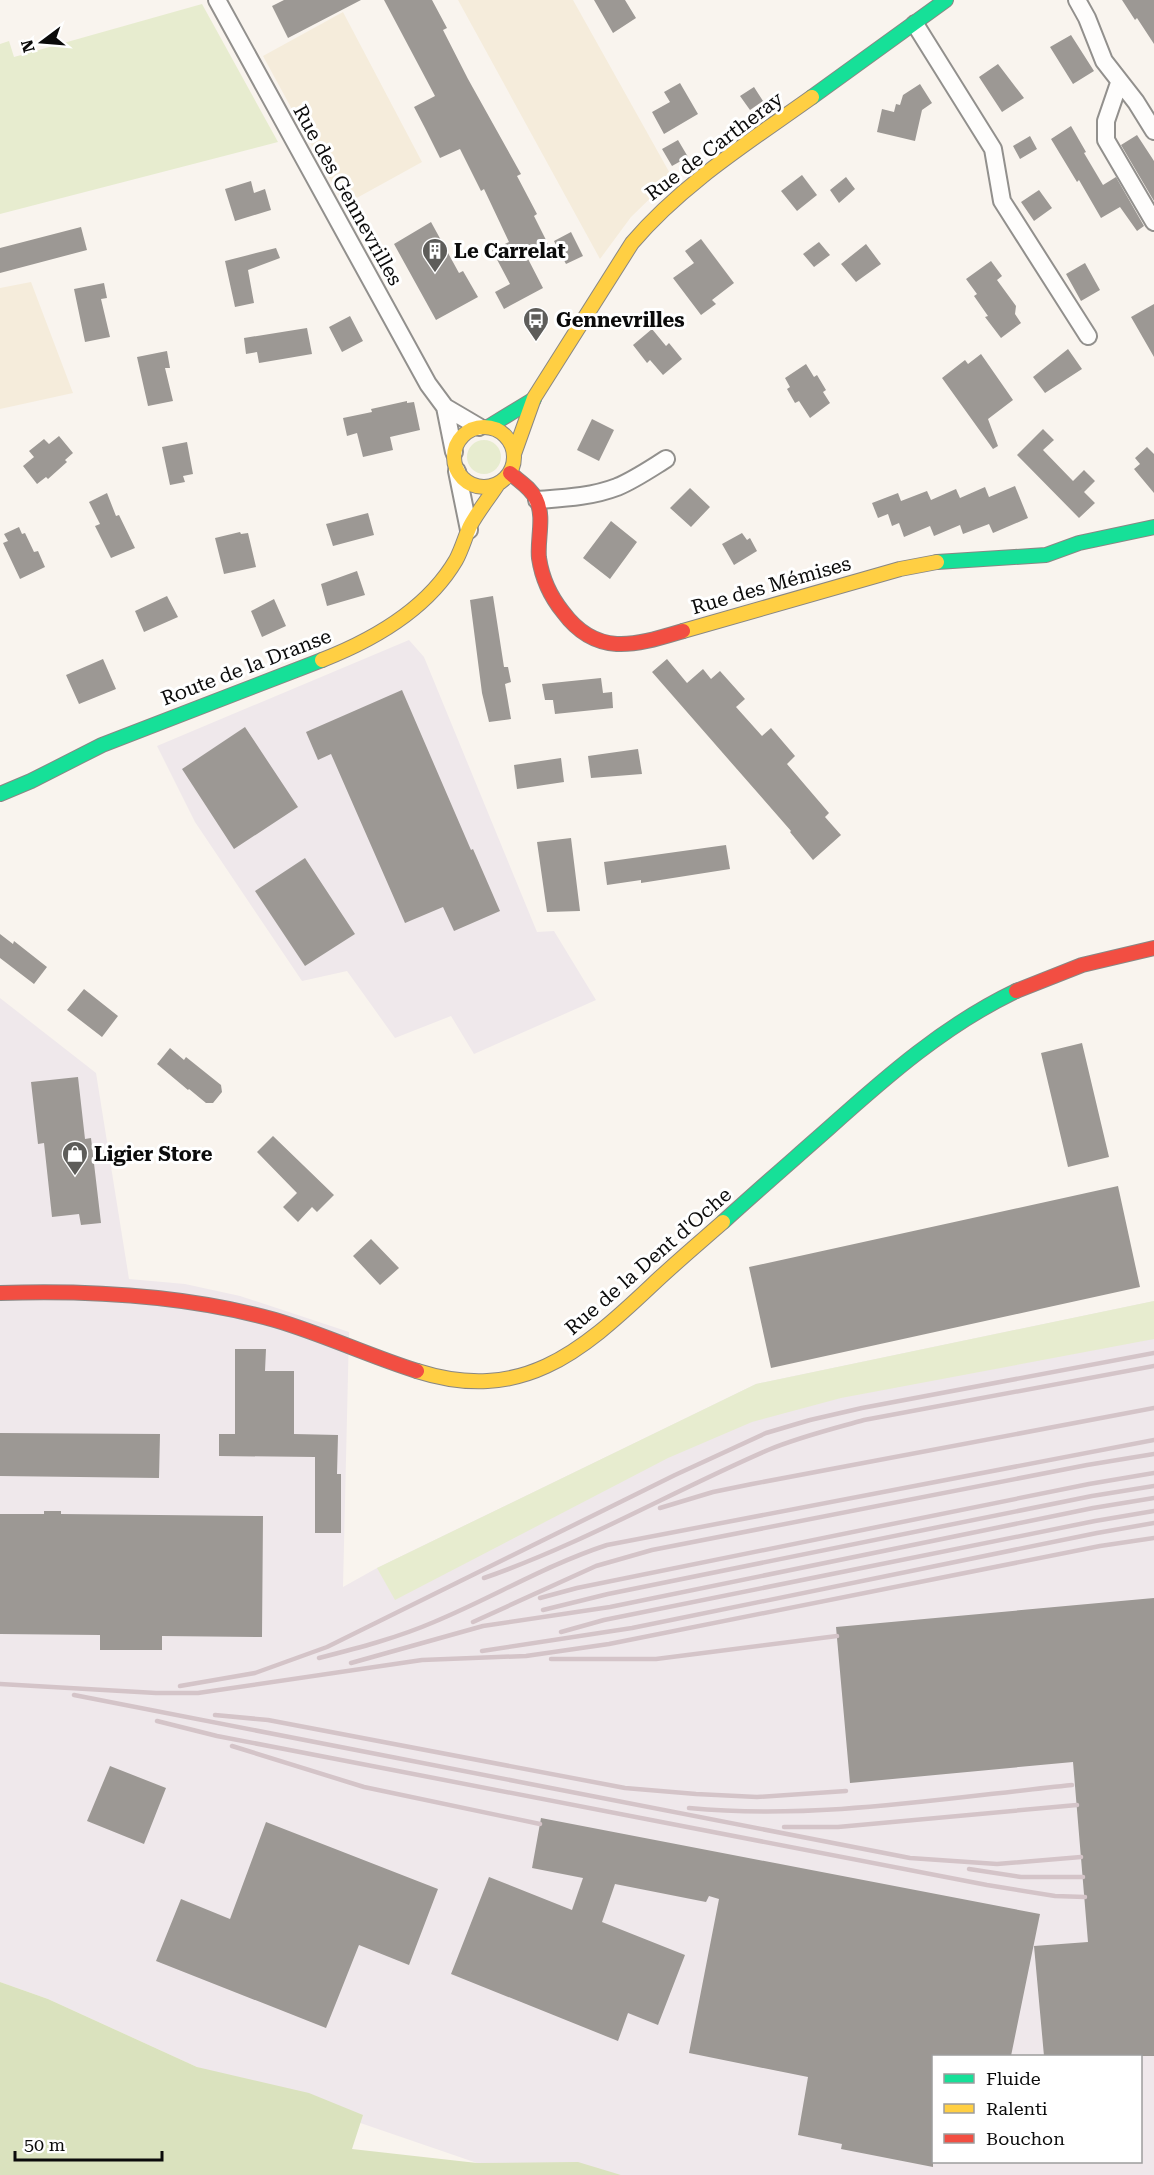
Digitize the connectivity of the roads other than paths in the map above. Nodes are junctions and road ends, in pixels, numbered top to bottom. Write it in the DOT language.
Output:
graph roads {
  1 [pos="217,0"];
  2 [pos="946,0"];
  3 [pos="1077,0"];
  4 [pos="915,24"];
  5 [pos="1119,83"];
  6 [pos="1154,131"];
  7 [pos="1154,222"];
  8 [pos="1088,336"];
  9 [pos="534,399"];
  10 [pos="445,407"];
  11 [pos="483,427"];
  12 [pos="454,452"];
  13 [pos="514,454"];
  14 [pos="666,459"];
  15 [pos="457,471"];
  16 [pos="510,473"];
  17 [pos="498,484"];
  18 [pos="537,500"];
  19 [pos="1154,527"];
  20 [pos="469,530"];
  21 [pos="0,794"];
  22 [pos="1154,948"];
  23 [pos="0,1293"];
  1 -- 10 [label="street, Rue des Gennevrilles"];
  2 -- 4 [label="street, Rue de Cartheray"];
  3 -- 5 [label="street"];
  4 -- 8 [label="street"];
  4 -- 9 [label="street, Rue de Cartheray"];
  5 -- 6 [label="street"];
  5 -- 7 [label="street"];
  9 -- 11 [label="street, Rue de Cartheray"];
  9 -- 13 [label="street, Rue de Cartheray"];
  10 -- 11 [label="street, Rue des Gennevrilles"];
  10 -- 12 [label="street, Rue des Gennevrilles"];
  11 -- 12 [label="street"];
  11 -- 13 [label="street"];
  12 -- 15 [label="street"];
  13 -- 16 [label="street"];
  14 -- 18 [label="street"];
  15 -- 17 [label="street"];
  15 -- 20 [label="street"];
  16 -- 17 [label="street"];
  16 -- 18 [label="street"];
  17 -- 20 [label="street, Route de la Dranse"];
  18 -- 19 [label="street, Rue des Mémises"];
  20 -- 21 [label="street, Route de la Dranse"];
  22 -- 23 [label="street, Rue de la Dent d'Oche"];
}
